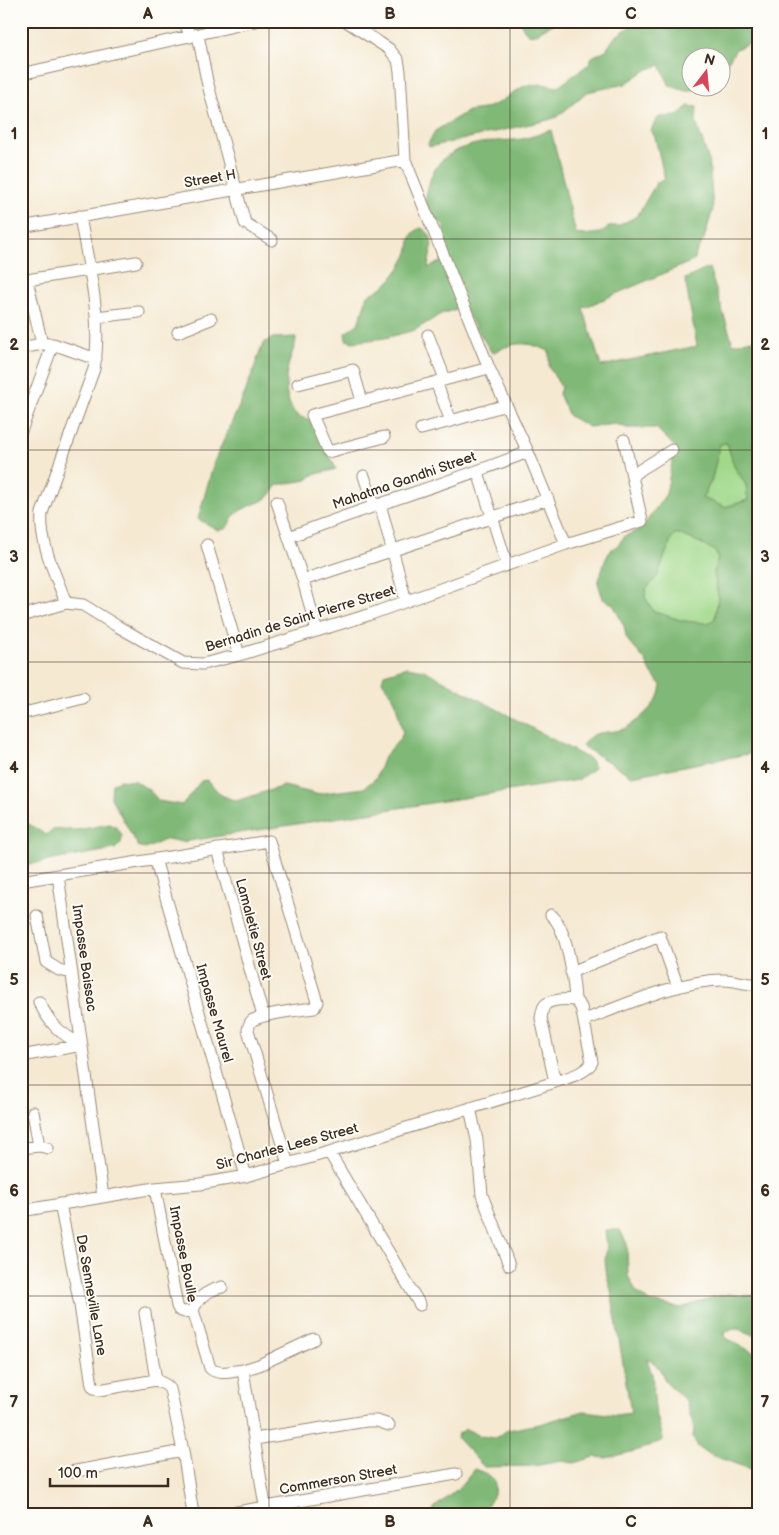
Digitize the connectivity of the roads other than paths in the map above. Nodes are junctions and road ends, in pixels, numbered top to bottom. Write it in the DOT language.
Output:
graph roads {
  1 [pos="186,21"];
  2 [pos="256,21"];
  3 [pos="346,21"];
  4 [pos="194,36"];
  5 [pos="21,74"];
  6 [pos="405,160"];
  7 [pos="237,189"];
  8 [pos="80,216"];
  9 [pos="21,228"];
  10 [pos="272,240"];
  11 [pos="136,262"];
  12 [pos="89,269"];
  13 [pos="24,280"];
  14 [pos="139,312"];
  15 [pos="96,317"];
  16 [pos="210,319"];
  17 [pos="178,332"];
  18 [pos="428,335"];
  19 [pos="48,344"];
  20 [pos="21,348"];
  21 [pos="96,359"];
  22 [pos="489,368"];
  23 [pos="440,381"];
  24 [pos="298,384"];
  25 [pos="362,401"];
  26 [pos="506,405"];
  27 [pos="451,421"];
  28 [pos="421,429"];
  29 [pos="21,431"];
  30 [pos="384,438"];
  31 [pos="624,440"];
  32 [pos="672,450"];
  33 [pos="528,452"];
  34 [pos="478,472"];
  35 [pos="632,475"];
  36 [pos="364,476"];
  37 [pos="548,499"];
  38 [pos="277,502"];
  39 [pos="377,505"];
  40 [pos="492,519"];
  41 [pos="289,537"];
  42 [pos="566,544"];
  43 [pos="208,545"];
  44 [pos="392,551"];
  45 [pos="507,565"];
  46 [pos="303,580"];
  47 [pos="406,601"];
  48 [pos="66,603"];
  49 [pos="21,616"];
  50 [pos="317,631"];
  51 [pos="239,655"];
  52 [pos="83,698"];
  53 [pos="21,714"];
  54 [pos="217,849"];
  55 [pos="155,859"];
  56 [pos="58,875"];
  57 [pos="21,881"];
  58 [pos="551,915"];
  59 [pos="37,916"];
  60 [pos="571,972"];
  61 [pos="72,973"];
  62 [pos="758,984"];
  63 [pos="678,987"];
  64 [pos="576,1000"];
  65 [pos="39,1002"];
  66 [pos="263,1016"];
  67 [pos="584,1020"];
  68 [pos="82,1045"];
  69 [pos="21,1056"];
  70 [pos="555,1082"];
  71 [pos="470,1108"];
  72 [pos="33,1112"];
  73 [pos="21,1148"];
  74 [pos="330,1152"];
  75 [pos="288,1164"];
  76 [pos="246,1176"];
  77 [pos="155,1188"];
  78 [pos="103,1197"];
  79 [pos="60,1204"];
  80 [pos="21,1211"];
  81 [pos="508,1265"];
  82 [pos="222,1287"];
  83 [pos="420,1305"];
  84 [pos="193,1310"];
  85 [pos="145,1313"];
  86 [pos="314,1338"];
  87 [pos="243,1370"];
  88 [pos="159,1381"];
  89 [pos="389,1426"];
  90 [pos="255,1439"];
  91 [pos="183,1452"];
  92 [pos="71,1472"];
  93 [pos="456,1474"];
  94 [pos="258,1510"];
  95 [pos="193,1514"];
  96 [pos="225,1514"];
  1 -- 4 [label="street"];
  2 -- 4 [label="street"];
  3 -- 6 [label="street"];
  4 -- 5 [label="street"];
  4 -- 7 [label="street"];
  6 -- 7 [label="street, Street H"];
  6 -- 22 [label="street"];
  7 -- 8 [label="street, Street H"];
  7 -- 10 [label="street"];
  8 -- 9 [label="street, Street H"];
  8 -- 12 [label="street"];
  11 -- 12 [label="street"];
  12 -- 13 [label="street"];
  12 -- 15 [label="street"];
  13 -- 19 [label="street"];
  14 -- 15 [label="street"];
  15 -- 21 [label="street"];
  16 -- 17 [label="street"];
  18 -- 23 [label="street"];
  19 -- 20 [label="street"];
  19 -- 21 [label="street"];
  19 -- 29 [label="street"];
  21 -- 48 [label="street"];
  22 -- 23 [label="street"];
  22 -- 26 [label="street"];
  23 -- 25 [label="street"];
  23 -- 27 [label="street"];
  24 -- 25 [label="street"];
  25 -- 30 [label="street"];
  26 -- 27 [label="street"];
  26 -- 33 [label="street"];
  27 -- 28 [label="street"];
  31 -- 35 [label="street"];
  32 -- 35 [label="street"];
  33 -- 34 [label="street, Mahatma Gandhi Street"];
  33 -- 37 [label="street"];
  34 -- 39 [label="street, Mahatma Gandhi Street"];
  34 -- 40 [label="street"];
  35 -- 42 [label="street, Bernadin de Saint Pierre Street"];
  36 -- 39 [label="street"];
  37 -- 40 [label="street"];
  37 -- 42 [label="street"];
  38 -- 41 [label="street"];
  39 -- 41 [label="street, Mahatma Gandhi Street"];
  39 -- 44 [label="street"];
  40 -- 44 [label="street"];
  40 -- 45 [label="street"];
  41 -- 46 [label="street"];
  42 -- 45 [label="street, Bernadin de Saint Pierre Street"];
  43 -- 51 [label="street"];
  44 -- 46 [label="street"];
  44 -- 47 [label="street"];
  45 -- 47 [label="street, Bernadin de Saint Pierre Street"];
  46 -- 50 [label="street"];
  47 -- 50 [label="street, Bernadin de Saint Pierre Street"];
  48 -- 49 [label="street"];
  48 -- 51 [label="street, Bernadin de Saint Pierre Street"];
  50 -- 51 [label="street, Bernadin de Saint Pierre Street"];
  52 -- 53 [label="street"];
  54 -- 55 [label="street"];
  54 -- 66 [label="street, Lamaletie Street"];
  54 -- 66 [label="street"];
  55 -- 56 [label="street"];
  55 -- 76 [label="street, Impasse Maurel"];
  56 -- 57 [label="street"];
  56 -- 61 [label="street, Impasse Baissac"];
  58 -- 60 [label="street, Sir Charles Lees Street"];
  59 -- 61 [label="street"];
  60 -- 63 [label="street"];
  60 -- 64 [label="street, Sir Charles Lees Street"];
  61 -- 68 [label="street, Impasse Baissac"];
  62 -- 63 [label="street"];
  63 -- 67 [label="street"];
  64 -- 67 [label="street, Sir Charles Lees Street"];
  64 -- 70 [label="street"];
  65 -- 68 [label="street"];
  66 -- 75 [label="street"];
  67 -- 70 [label="street, Sir Charles Lees Street"];
  68 -- 69 [label="street"];
  68 -- 78 [label="street, Impasse Baissac"];
  70 -- 71 [label="street, Sir Charles Lees Street"];
  71 -- 74 [label="street, Sir Charles Lees Street"];
  71 -- 81 [label="street"];
  72 -- 73 [label="street"];
  74 -- 75 [label="street, Sir Charles Lees Street"];
  74 -- 83 [label="street"];
  75 -- 76 [label="street, Sir Charles Lees Street"];
  76 -- 77 [label="street, Sir Charles Lees Street"];
  77 -- 78 [label="street, Sir Charles Lees Street"];
  77 -- 84 [label="street, Impasse Boulle"];
  78 -- 79 [label="street, Sir Charles Lees Street"];
  79 -- 80 [label="street, Sir Charles Lees Street"];
  79 -- 88 [label="street, De Senneville Lane"];
  82 -- 84 [label="street"];
  84 -- 87 [label="street"];
  85 -- 88 [label="street"];
  86 -- 87 [label="street"];
  87 -- 90 [label="street"];
  88 -- 91 [label="street"];
  89 -- 90 [label="street"];
  90 -- 94 [label="street"];
  91 -- 92 [label="street"];
  91 -- 95 [label="street"];
  93 -- 94 [label="street, Commerson Street"];
  94 -- 96 [label="street, Commerson Street"];
}
